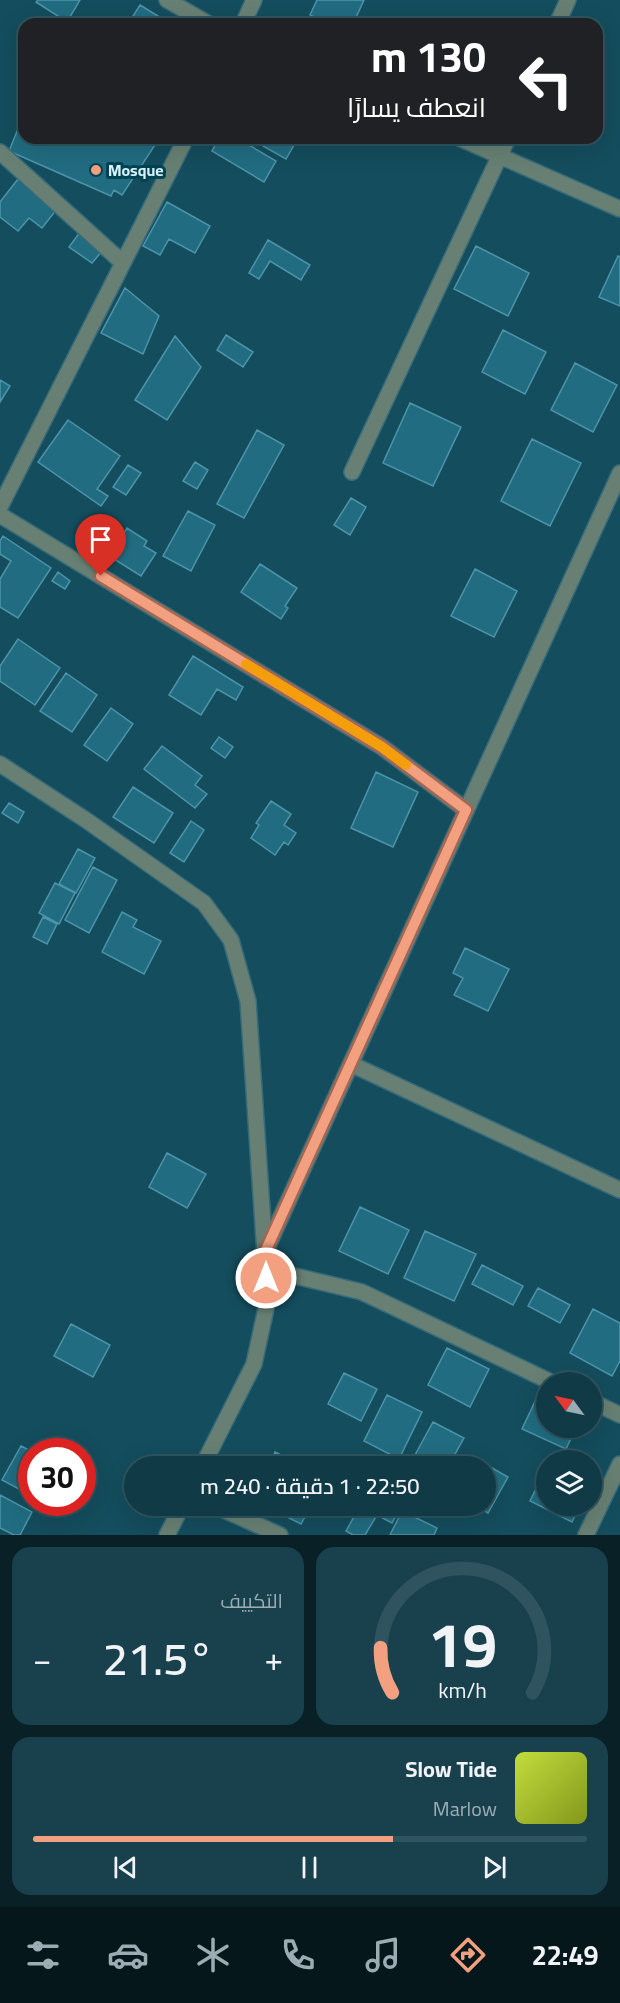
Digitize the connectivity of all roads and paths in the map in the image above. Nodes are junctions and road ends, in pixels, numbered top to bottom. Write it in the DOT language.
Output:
graph roads {
  1 [pos="167,0"];
  2 [pos="254,0"];
  3 [pos="568,0"];
  4 [pos="198,18"];
  5 [pos="246,18"];
  6 [pos="560,18"];
  7 [pos="183,144"];
  8 [pos="473,144"];
  9 [pos="505,144"];
  10 [pos="0,152"];
  11 [pos="500,156"];
  12 [pos="620,209"];
  13 [pos="123,263"];
  14 [pos="352,472"];
  15 [pos="620,473"];
  16 [pos="0,507"];
  17 [pos="0,515"];
  18 [pos="0,764"];
  19 [pos="466,810"];
  20 [pos="351,1064"];
  21 [pos="620,1190"];
  22 [pos="265,1252"];
  23 [pos="266,1278"];
  24 [pos="536,1375"];
  25 [pos="602,1406"];
  26 [pos="620,1415"];
  27 [pos="208,1456"];
  28 [pos="620,1464"];
  29 [pos="177,1516"];
  30 [pos="237,1516"];
  31 [pos="167,1535"];
  32 [pos="280,1535"];
  33 [pos="586,1535"];
  1 -- 4 [label="street"];
  2 -- 5 [label="street"];
  3 -- 6 [label="street"];
  7 -- 13 [label="street"];
  8 -- 11 [label="street"];
  9 -- 11 [label="street"];
  10 -- 13 [label="street"];
  11 -- 12 [label="street"];
  11 -- 14 [label="street"];
  13 -- 16 [label="street"];
  15 -- 19 [label="street"];
  17 -- 19 [label="street"];
  18 -- 22 [label="street"];
  19 -- 20 [label="street"];
  20 -- 21 [label="street"];
  20 -- 22 [label="street"];
  22 -- 23 [label="street"];
  23 -- 24 [label="street"];
  23 -- 27 [label="street"];
  25 -- 26 [label="street"];
  28 -- 33 [label="street"];
  29 -- 31 [label="street"];
  30 -- 32 [label="street"];
}
